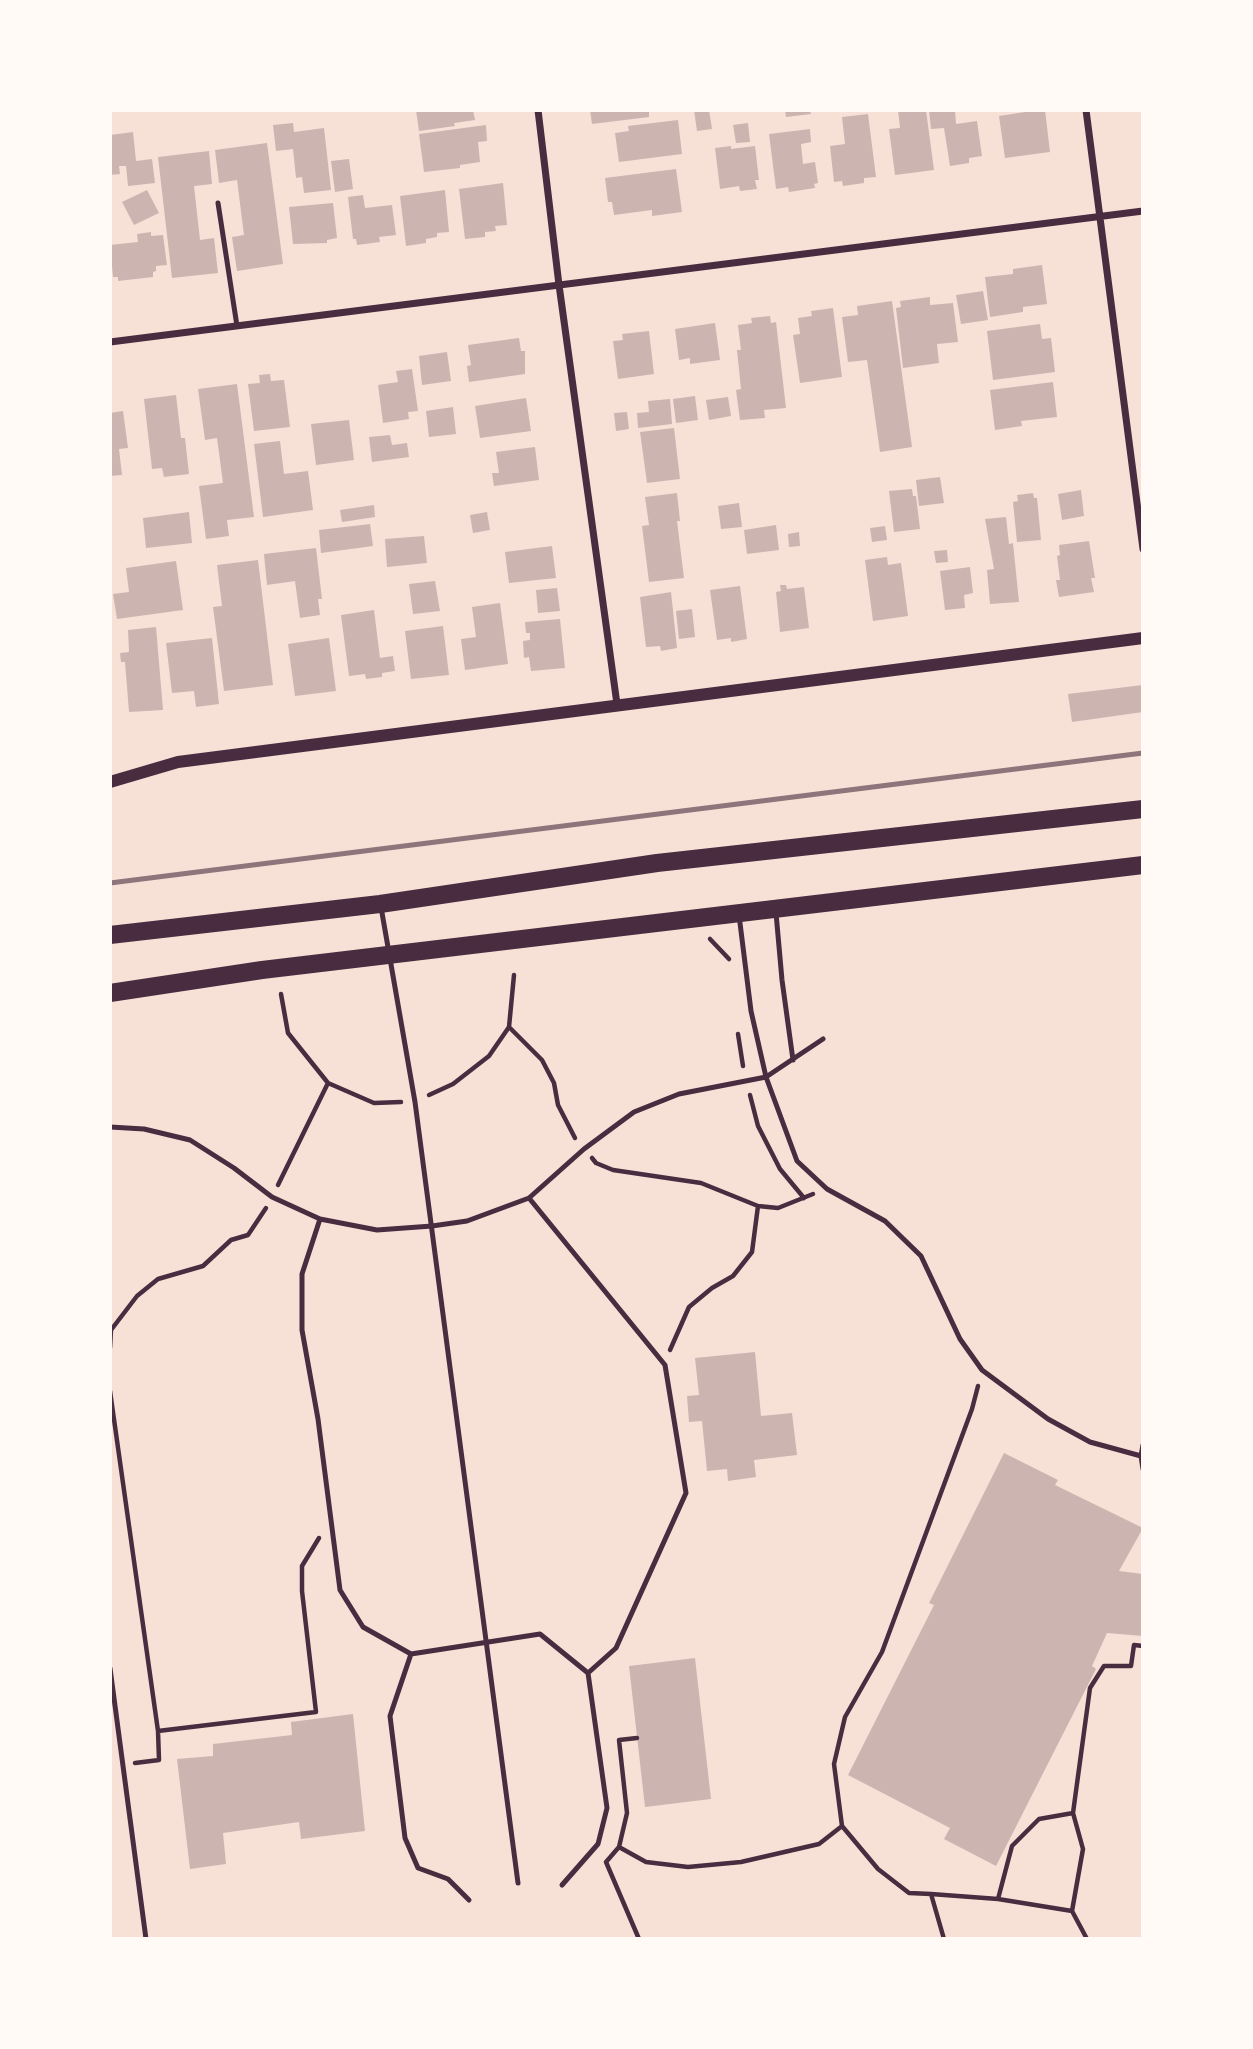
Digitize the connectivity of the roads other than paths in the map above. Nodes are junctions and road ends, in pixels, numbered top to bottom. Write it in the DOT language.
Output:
graph roads {
  1 [pos="538,110"];
  2 [pos="1086,110"];
  3 [pos="218,203"];
  4 [pos="1143,211"];
  5 [pos="1100,216"];
  6 [pos="559,285"];
  7 [pos="237,326"];
  8 [pos="110,342"];
  9 [pos="1143,549"];
  10 [pos="1143,638"];
  11 [pos="618,705"];
  12 [pos="110,782"];
  13 [pos="1143,809"];
  14 [pos="1143,865"];
  15 [pos="380,904"];
  16 [pos="775,908"];
  17 [pos="739,912"];
  18 [pos="110,935"];
  19 [pos="391,955"];
  20 [pos="110,993"];
  21 [pos="823,1039"];
  22 [pos="793,1060"];
  23 [pos="766,1077"];
  24 [pos="110,1127"];
  25 [pos="529,1198"];
  26 [pos="320,1219"];
  27 [pos="432,1226"];
  28 [pos="1143,1445"];
  29 [pos="1141,1456"];
  30 [pos="1143,1469"];
  31 [pos="487,1643"];
  32 [pos="411,1654"];
  33 [pos="110,1668"];
  34 [pos="588,1673"];
  35 [pos="518,1883"];
  36 [pos="562,1885"];
  37 [pos="469,1900"];
  38 [pos="146,1939"];
  1 -- 6 [label="street"];
  2 -- 5 [label="street"];
  3 -- 7 [label="lane"];
  4 -- 5 [label="street"];
  5 -- 6 [label="street"];
  5 -- 9 [label="street"];
  6 -- 7 [label="street"];
  6 -- 11 [label="street"];
  7 -- 8 [label="street"];
  10 -- 11 [label="street"];
  11 -- 12 [label="street"];
  13 -- 15 [label="main road"];
  14 -- 16 [label="main road"];
  15 -- 18 [label="main road"];
  15 -- 19 [label="lane"];
  16 -- 17 [label="main road"];
  16 -- 22 [label="lane"];
  17 -- 19 [label="main road"];
  17 -- 23 [label="lane"];
  19 -- 20 [label="main road"];
  19 -- 27 [label="lane"];
  21 -- 22 [label="lane"];
  22 -- 23 [label="lane"];
  23 -- 25 [label="lane"];
  23 -- 29 [label="lane"];
  24 -- 26 [label="lane"];
  25 -- 27 [label="lane"];
  25 -- 34 [label="lane"];
  26 -- 27 [label="lane"];
  26 -- 32 [label="lane"];
  27 -- 31 [label="lane"];
  28 -- 29 [label="lane"];
  29 -- 30 [label="lane"];
  31 -- 32 [label="lane"];
  31 -- 34 [label="lane"];
  31 -- 35 [label="lane"];
  32 -- 37 [label="lane"];
  33 -- 38 [label="lane"];
  34 -- 36 [label="lane"];
}
